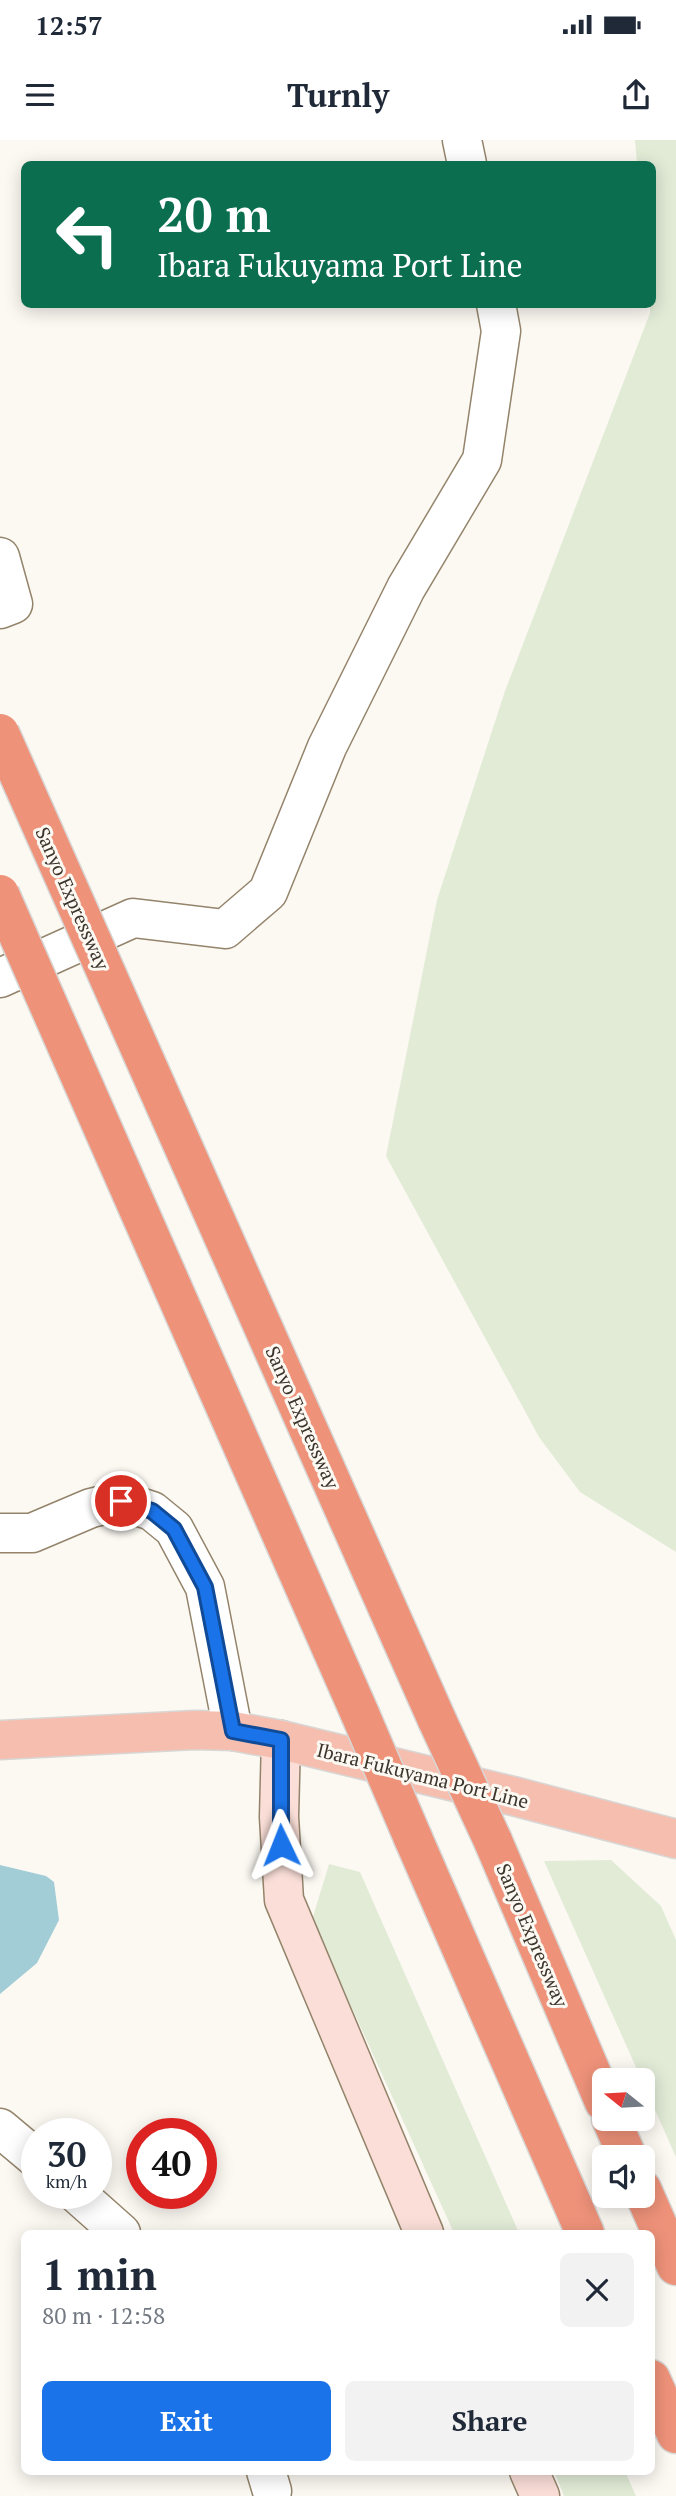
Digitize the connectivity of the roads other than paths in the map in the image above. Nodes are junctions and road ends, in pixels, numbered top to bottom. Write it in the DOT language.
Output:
graph roads {
  1 [pos="461,140"];
  2 [pos="466,161"];
  3 [pos="497,308"];
  4 [pos="0,557"];
  5 [pos="0,609"];
  6 [pos="0,733"];
  7 [pos="0,894"];
  8 [pos="0,978"];
  9 [pos="0,1533"];
  10 [pos="233,1731"];
  11 [pos="0,1740"];
  12 [pos="281,1740"];
  13 [pos="676,1839"];
  14 [pos="592,2074"];
  15 [pos="0,2128"];
  16 [pos="21,2146"];
  17 [pos="650,2208"];
  18 [pos="94,2209"];
  19 [pos="118,2230"];
  20 [pos="424,2230"];
  21 [pos="584,2230"];
  22 [pos="676,2266"];
  23 [pos="655,2388"];
  24 [pos="676,2434"];
  25 [pos="531,2475"];
  26 [pos="540,2496"];
  1 -- 2 [label="street"];
  3 -- 8 [label="street"];
  4 -- 5 [label="street"];
  6 -- 14 [label="highway, Sanyo Expressway, bridge"];
  7 -- 21 [label="highway, bridge"];
  9 -- 10 [label="street"];
  10 -- 11 [label="main road, Ibara Fukuyama Port Line"];
  10 -- 12 [label="main road, Ibara Fukuyama Port Line"];
  12 -- 13 [label="main road, Ibara Fukuyama Port Line"];
  12 -- 20 [label="street"];
  15 -- 16 [label="street"];
  17 -- 22 [label="highway"];
  18 -- 19 [label="street"];
  23 -- 24 [label="highway"];
  25 -- 26 [label="street"];
}
